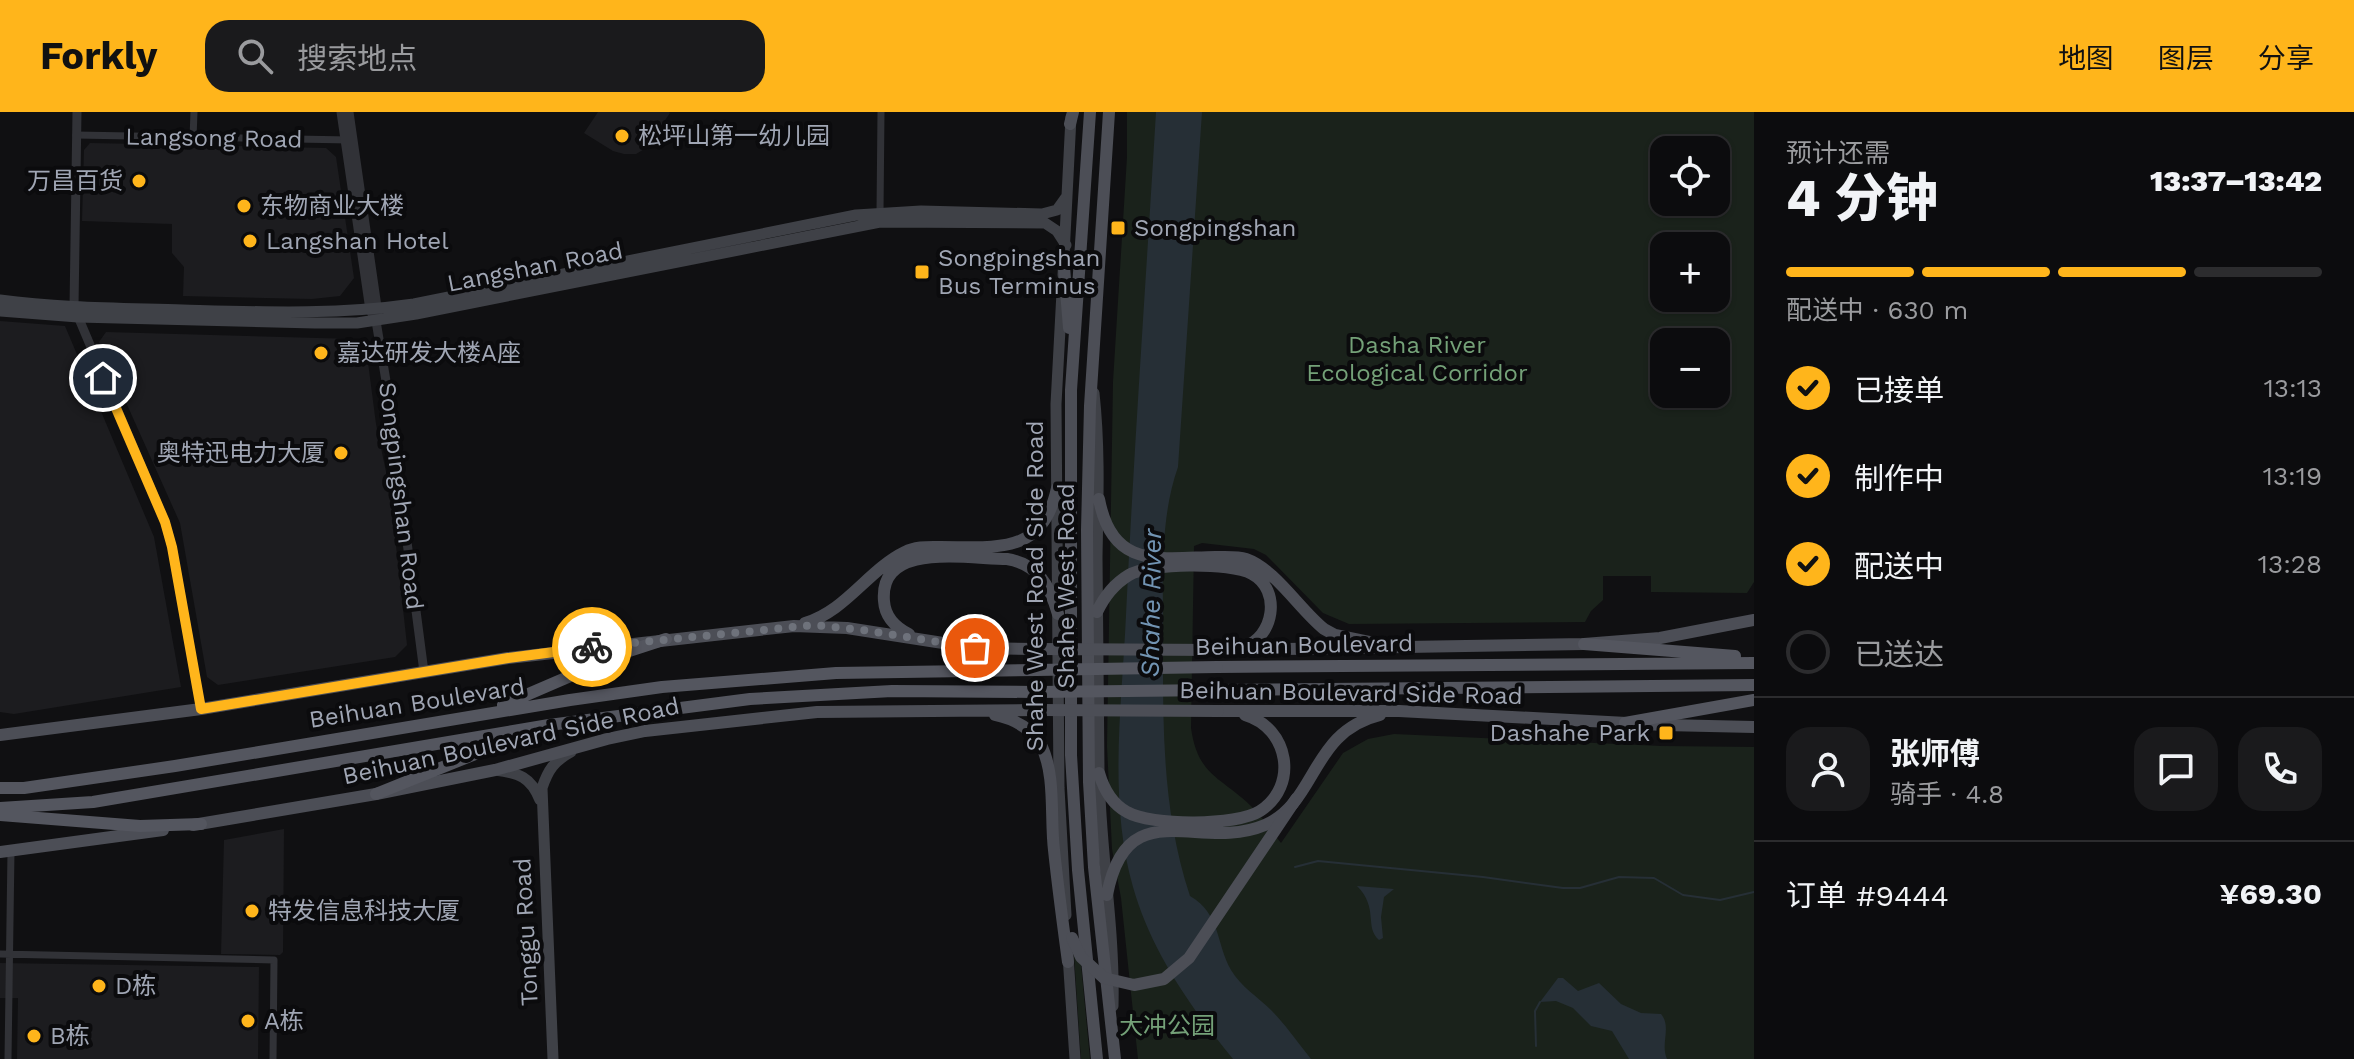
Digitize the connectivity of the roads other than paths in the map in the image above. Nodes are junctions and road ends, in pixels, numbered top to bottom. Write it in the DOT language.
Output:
graph roads {
  1 [pos="77,112"];
  2 [pos="194,112"];
  3 [pos="341,112"];
  4 [pos="349,112"];
  5 [pos="881,112"];
  6 [pos="1090,112"];
  7 [pos="1109,112"];
  8 [pos="1072,116"];
  9 [pos="76,135"];
  10 [pos="193,138"];
  11 [pos="348,140"];
  12 [pos="1067,196"];
  13 [pos="880,212"];
  14 [pos="1066,245"];
  15 [pos="1064,267"];
  16 [pos="0,300"];
  17 [pos="0,311"];
  18 [pos="76,312"];
  19 [pos="375,313"];
  20 [pos="1073,360"];
  21 [pos="1091,364"];
  22 [pos="1057,488"];
  23 [pos="1099,499"];
  24 [pos="921,552"];
  25 [pos="999,553"];
  26 [pos="1231,562"];
  27 [pos="1097,612"];
  28 [pos="1058,614"];
  29 [pos="1754,620"];
  30 [pos="794,626"];
  31 [pos="666,639"];
  32 [pos="927,641"];
  33 [pos="1584,644"];
  34 [pos="1398,648"];
  35 [pos="1217,650"];
  36 [pos="1754,660"];
  37 [pos="424,672"];
  38 [pos="1754,685"];
  39 [pos="1754,700"];
  40 [pos="201,709"];
  41 [pos="977,711"];
  42 [pos="1218,711"];
  43 [pos="1399,711"];
  44 [pos="449,720"];
  45 [pos="1625,723"];
  46 [pos="549,725"];
  47 [pos="1754,727"];
  48 [pos="0,733"];
  49 [pos="582,746"];
  50 [pos="495,770"];
  51 [pos="1099,773"];
  52 [pos="0,787"];
  53 [pos="376,794"];
  54 [pos="1296,799"];
  55 [pos="542,804"];
  56 [pos="0,808"];
  57 [pos="0,815"];
  58 [pos="201,824"];
  59 [pos="6,852"];
  60 [pos="1107,895"];
  61 [pos="1066,899"];
  62 [pos="0,954"];
  63 [pos="10,954"];
  64 [pos="1068,962"];
  65 [pos="1113,1032"];
  66 [pos="8,1059"];
  67 [pos="273,1059"];
  68 [pos="553,1059"];
  69 [pos="1075,1059"];
  70 [pos="1097,1059"];
  71 [pos="1115,1059"];
  1 -- 9 [label="street"];
  2 -- 10 [label="street"];
  3 -- 11 [label="street, Songpingshan Road"];
  4 -- 11 [label="street, Songpingshan Road"];
  5 -- 13 [label="street"];
  6 -- 20 [label="main road, Shahe West Road"];
  7 -- 21 [label="main road, Shahe West Road"];
  8 -- 12 [label="main road, Shahe West Road Side Road"];
  9 -- 10 [label="street, Langsong Road"];
  9 -- 18 [label="street"];
  10 -- 11 [label="street, Langsong Road"];
  11 -- 19 [label="street, Songpingshan Road"];
  12 -- 13 [label="main road, Langshan Road"];
  12 -- 14 [label="main road, Shahe West Road Side Road"];
  13 -- 19 [label="main road, Langshan Road"];
  14 -- 15 [label="main road, Shahe West Road Side Road"];
  14 -- 19 [label="main road, Langshan Road"];
  15 -- 20 [label="main road"];
  15 -- 22 [label="main road, Shahe West Road Side Road"];
  16 -- 18 [label="main road, Langshan Road"];
  17 -- 18 [label="main road, Langshan Road"];
  18 -- 19 [label="main road, Langshan Road"];
  18 -- 40 [label="street"];
  19 -- 37 [label="street, Songpingshan Road"];
  20 -- 70 [label="main road, Shahe West Road"];
  21 -- 23 [label="main road"];
  21 -- 65 [label="main road, Shahe West Road"];
  22 -- 25 [label="main road"];
  22 -- 28 [label="main road, Shahe West Road Side Road"];
  23 -- 26 [label="main road"];
  23 -- 27 [label="main road"];
  24 -- 25 [label="main road"];
  24 -- 30 [label="main road"];
  24 -- 32 [label="main road"];
  25 -- 28 [label="main road"];
  26 -- 27 [label="main road"];
  26 -- 34 [label="main road"];
  26 -- 35 [label="main road"];
  27 -- 51 [label="main road"];
  28 -- 61 [label="main road, Shahe West Road Side Road"];
  29 -- 33 [label="main road, Beihuan Boulevard Side Road"];
  30 -- 31 [label="main road, Beihuan Boulevard Side Road"];
  30 -- 32 [label="main road, Beihuan Boulevard Side Road"];
  31 -- 37 [label="main road, Beihuan Boulevard Side Road"];
  31 -- 44 [label="highway"];
  32 -- 35 [label="main road, Beihuan Boulevard Side Road, bridge"];
  33 -- 34 [label="main road, Beihuan Boulevard Side Road"];
  33 -- 36 [label="highway"];
  34 -- 35 [label="main road, Beihuan Boulevard Side Road"];
  36 -- 44 [label="highway, Beihuan Boulevard, bridge"];
  37 -- 40 [label="main road, Beihuan Boulevard Side Road"];
  38 -- 46 [label="highway, Beihuan Boulevard, bridge"];
  39 -- 45 [label="highway"];
  40 -- 48 [label="main road, Beihuan Boulevard Side Road"];
  41 -- 42 [label="main road, Beihuan Boulevard Side Road, bridge"];
  41 -- 49 [label="main road, Beihuan Boulevard Side Road"];
  41 -- 64 [label="main road"];
  42 -- 43 [label="main road, Beihuan Boulevard Side Road"];
  42 -- 51 [label="main road"];
  43 -- 45 [label="main road, Beihuan Boulevard Side Road"];
  43 -- 54 [label="main road"];
  44 -- 52 [label="highway, Beihuan Boulevard"];
  45 -- 47 [label="main road, Beihuan Boulevard Side Road"];
  46 -- 53 [label="highway"];
  46 -- 56 [label="highway, Beihuan Boulevard"];
  49 -- 50 [label="main road, Beihuan Boulevard Side Road"];
  49 -- 55 [label="main road, Tonggu Road"];
  50 -- 53 [label="main road, Beihuan Boulevard Side Road"];
  50 -- 55 [label="main road"];
  51 -- 60 [label="main road"];
  53 -- 58 [label="main road, Beihuan Boulevard Side Road"];
  54 -- 60 [label="main road, bridge"];
  54 -- 61 [label="main road, bridge"];
  55 -- 68 [label="main road, Tonggu Road"];
  57 -- 58 [label="highway"];
  58 -- 59 [label="main road, Beihuan Boulevard Side Road"];
  59 -- 63 [label="street"];
  60 -- 65 [label="main road"];
  61 -- 64 [label="main road, Shahe West Road Side Road"];
  62 -- 63 [label="street"];
  63 -- 66 [label="street"];
  63 -- 67 [label="street"];
  64 -- 69 [label="main road, Shahe West Road Side Road"];
  65 -- 71 [label="main road, Shahe West Road"];
}
